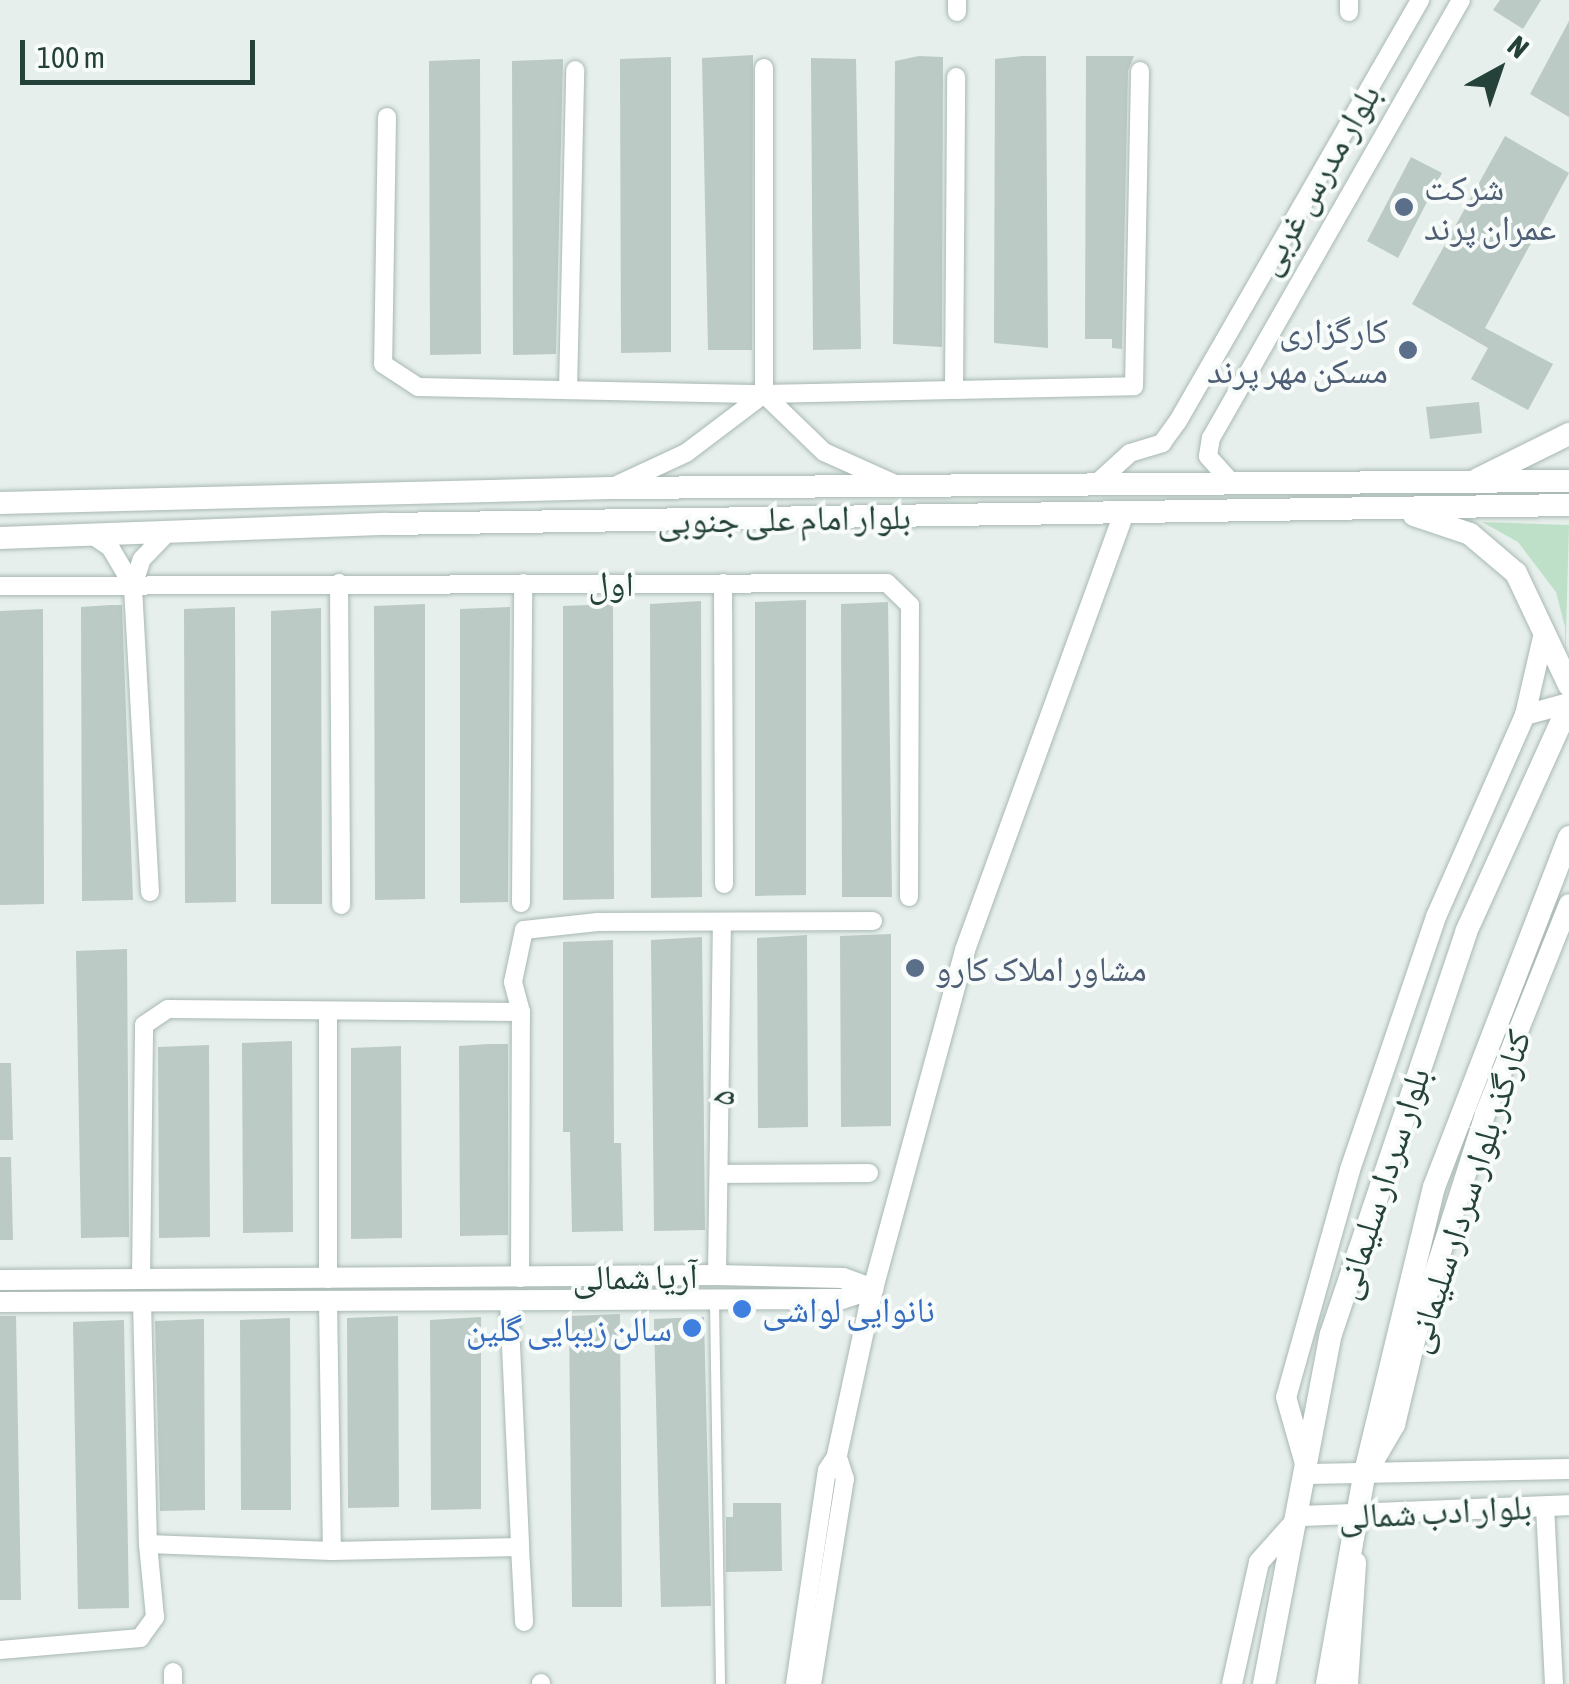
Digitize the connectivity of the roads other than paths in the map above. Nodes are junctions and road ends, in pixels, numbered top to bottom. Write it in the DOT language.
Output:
graph roads {
  1 [pos="1420,0"];
  2 [pos="1461,0"];
  3 [pos="764,68"];
  4 [pos="575,70"];
  5 [pos="1140,71"];
  6 [pos="956,78"];
  7 [pos="387,117"];
  8 [pos="568,390"];
  9 [pos="954,390"];
  10 [pos="764,394"];
  11 [pos="1569,434"];
  12 [pos="1569,481"];
  13 [pos="1232,483"];
  14 [pos="1470,483"];
  15 [pos="1096,484"];
  16 [pos="611,488"];
  17 [pos="914,488"];
  18 [pos="0,503"];
  19 [pos="1569,505"];
  20 [pos="1397,509"];
  21 [pos="1124,514"];
  22 [pos="921,516"];
  23 [pos="167,533"];
  24 [pos="92,535"];
  25 [pos="0,538"];
  26 [pos="339,583"];
  27 [pos="523,583"];
  28 [pos="723,583"];
  29 [pos="5,584"];
  30 [pos="133,586"];
  31 [pos="1544,633"];
  32 [pos="1569,684"];
  33 [pos="1569,704"];
  34 [pos="1525,715"];
  35 [pos="1569,837"];
  36 [pos="724,884"];
  37 [pos="150,892"];
  38 [pos="909,897"];
  39 [pos="521,903"];
  40 [pos="1569,904"];
  41 [pos="341,905"];
  42 [pos="1436,918"];
  43 [pos="873,921"];
  44 [pos="722,922"];
  45 [pos="1466,932"];
  46 [pos="1524,947"];
  47 [pos="1548,956"];
  48 [pos="328,1012"];
  49 [pos="522,1012"];
  50 [pos="1350,1170"];
  51 [pos="869,1173"];
  52 [pos="721,1174"];
  53 [pos="1380,1180"];
  54 [pos="1434,1187"];
  55 [pos="1459,1196"];
  56 [pos="716,1275"];
  57 [pos="141,1278"];
  58 [pos="520,1278"];
  59 [pos="328,1279"];
  60 [pos="0,1280"];
  61 [pos="873,1289"];
  62 [pos="714,1298"];
  63 [pos="0,1302"];
  64 [pos="142,1302"];
  65 [pos="328,1302"];
  66 [pos="508,1302"];
  67 [pos="837,1455"];
  68 [pos="1569,1469"];
  69 [pos="1308,1474"];
  70 [pos="1364,1476"];
  71 [pos="1426,1476"];
  72 [pos="1569,1505"];
  73 [pos="1545,1506"];
  74 [pos="1425,1512"];
  75 [pos="1300,1516"];
  76 [pos="1356,1517"];
  77 [pos="148,1544"];
  78 [pos="520,1547"];
  79 [pos="332,1551"];
  80 [pos="524,1622"];
  81 [pos="0,1650"];
  82 [pos="720,1684"];
  83 [pos="795,1684"];
  84 [pos="812,1684"];
  85 [pos="1232,1684"];
  86 [pos="1264,1684"];
  87 [pos="1328,1684"];
  88 [pos="1348,1684"];
  89 [pos="1554,1684"];
  1 -- 15 [label="street, بلوار مدرس غربی"];
  2 -- 13 [label="street, بلوار مدرس غربی"];
  3 -- 10 [label="street"];
  4 -- 8 [label="street"];
  5 -- 9 [label="street"];
  6 -- 9 [label="street"];
  7 -- 8 [label="street"];
  8 -- 10 [label="street"];
  9 -- 10 [label="street"];
  10 -- 16 [label="street"];
  10 -- 17 [label="street"];
  11 -- 14 [label="main road"];
  12 -- 14 [label="main road, بلوار امام علی جنوبی"];
  13 -- 14 [label="main road, بلوار امام علی جنوبی"];
  13 -- 15 [label="main road, بلوار امام علی جنوبی"];
  15 -- 17 [label="main road, بلوار امام علی جنوبی"];
  16 -- 17 [label="main road, بلوار امام علی جنوبی"];
  16 -- 18 [label="main road, بلوار امام علی جنوبی"];
  17 -- 22 [label="main road"];
  19 -- 20 [label="main road, بلوار امام علی جنوبی"];
  20 -- 21 [label="main road, بلوار امام علی جنوبی"];
  20 -- 31 [label="main road"];
  21 -- 22 [label="main road, بلوار امام علی جنوبی"];
  21 -- 61 [label="street"];
  22 -- 23 [label="main road, بلوار امام علی جنوبی"];
  23 -- 24 [label="main road, بلوار امام علی جنوبی"];
  23 -- 30 [label="street"];
  24 -- 25 [label="main road, بلوار امام علی جنوبی"];
  24 -- 30 [label="street"];
  26 -- 27 [label="street, اول"];
  26 -- 30 [label="street, اول"];
  26 -- 41 [label="street"];
  27 -- 28 [label="street, اول"];
  27 -- 39 [label="street"];
  28 -- 36 [label="street"];
  28 -- 38 [label="street, اول"];
  29 -- 30 [label="street, اول"];
  30 -- 37 [label="street"];
  31 -- 32 [label="main road"];
  31 -- 34 [label="street"];
  33 -- 34 [label="street"];
  33 -- 45 [label="main road, بلوار سردار سلیمانی"];
  34 -- 42 [label="street"];
  35 -- 46 [label="main road, بلوار سردار سلیمانی"];
  40 -- 47 [label="street, کنارگذر بلوار سردار سلیمانی"];
  42 -- 45 [label="street"];
  42 -- 50 [label="street"];
  43 -- 44 [label="street"];
  44 -- 49 [label="street"];
  44 -- 52 [label="street, ۵"];
  45 -- 53 [label="main road, بلوار سردار سلیمانی"];
  46 -- 47 [label="street"];
  46 -- 54 [label="main road, بلوار سردار سلیمانی"];
  47 -- 55 [label="street, کنارگذر بلوار سردار سلیمانی"];
  48 -- 49 [label="street"];
  48 -- 57 [label="street"];
  48 -- 59 [label="street"];
  49 -- 58 [label="street"];
  50 -- 53 [label="street"];
  50 -- 69 [label="street"];
  51 -- 52 [label="street"];
  52 -- 56 [label="street, ۵"];
  53 -- 69 [label="main road, بلوار سردار سلیمانی"];
  54 -- 55 [label="street"];
  54 -- 70 [label="main road, بلوار سردار سلیمانی"];
  55 -- 70 [label="street, کنارگذر بلوار سردار سلیمانی"];
  56 -- 58 [label="street, آریا شمالی"];
  56 -- 61 [label="street, آریا شمالی"];
  57 -- 59 [label="street, آریا شمالی"];
  57 -- 60 [label="street, آریا شمالی"];
  57 -- 64 [label="street"];
  58 -- 59 [label="street, آریا شمالی"];
  61 -- 62 [label="street, آریا شمالی"];
  61 -- 67 [label="street"];
  62 -- 66 [label="street, آریا شمالی"];
  62 -- 82 [label="lane"];
  63 -- 64 [label="street, آریا شمالی"];
  64 -- 65 [label="street, آریا شمالی"];
  64 -- 77 [label="street"];
  65 -- 66 [label="street, آریا شمالی"];
  65 -- 79 [label="street"];
  66 -- 78 [label="street"];
  67 -- 83 [label="street"];
  67 -- 84 [label="street"];
  68 -- 71 [label="street, بلوار ادب شمالی"];
  69 -- 70 [label="street, بلوار ادب شمالی"];
  69 -- 75 [label="main road, بلوار سردار سلیمانی"];
  70 -- 71 [label="street, بلوار ادب شمالی"];
  70 -- 76 [label="main road, بلوار سردار سلیمانی"];
  71 -- 74 [label="street"];
  72 -- 73 [label="street, بلوار ادب شمالی"];
  73 -- 74 [label="street, بلوار ادب شمالی"];
  73 -- 89 [label="street"];
  74 -- 76 [label="street, بلوار ادب شمالی"];
  75 -- 76 [label="street, بلوار ادب شمالی"];
  75 -- 85 [label="street"];
  75 -- 86 [label="main road, بلوار سردار سلیمانی"];
  76 -- 87 [label="main road, بلوار سردار سلیمانی"];
  76 -- 88 [label="street"];
  77 -- 79 [label="street"];
  77 -- 81 [label="street"];
  78 -- 79 [label="street"];
  78 -- 80 [label="street"];
}
